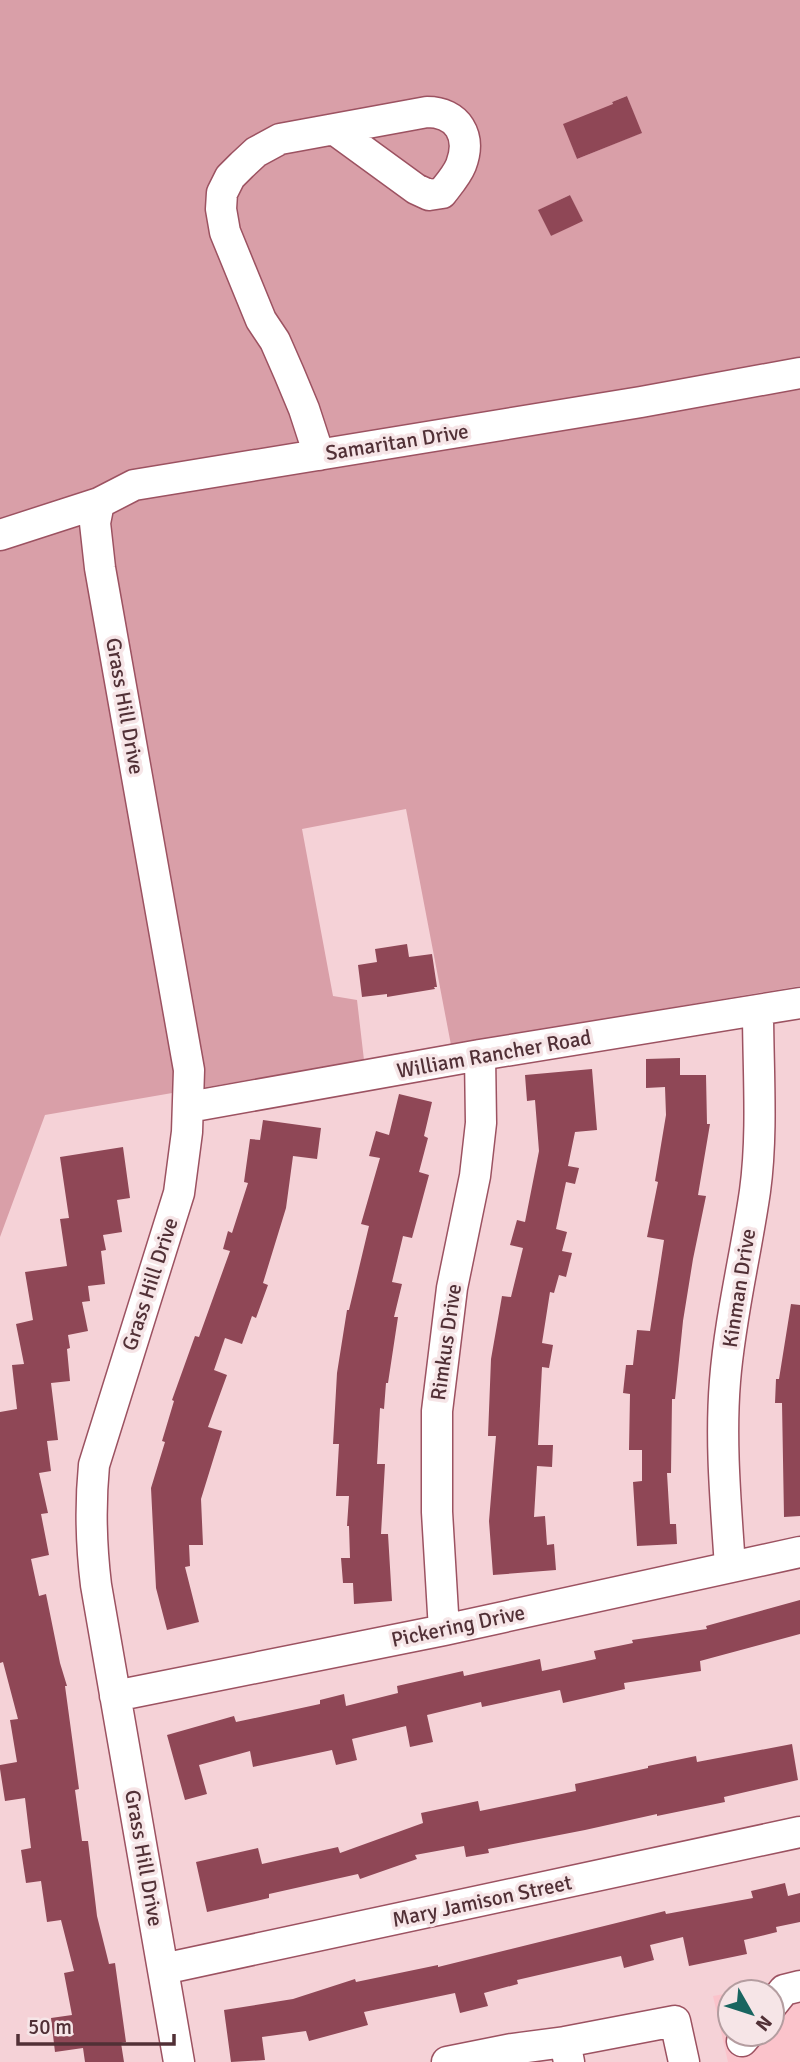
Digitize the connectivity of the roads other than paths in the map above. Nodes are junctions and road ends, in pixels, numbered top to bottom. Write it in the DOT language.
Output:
graph roads {
  1 [pos="335,130"];
  2 [pos="800,373"];
  3 [pos="319,455"];
  4 [pos="99,503"];
  5 [pos="0,535"];
  6 [pos="800,1003"];
  7 [pos="758,1010"];
  8 [pos="480,1055"];
  9 [pos="189,1107"];
  10 [pos="800,1552"];
  11 [pos="730,1567"];
  12 [pos="444,1630"];
  13 [pos="115,1696"];
  14 [pos="800,1832"];
  15 [pos="163,1969"];
  16 [pos="567,2052"];
  17 [pos="179,2062"];
  18 [pos="447,2062"];
  19 [pos="684,2062"];
  1 -- 3 [label="street"];
  2 -- 3 [label="street, Samaritan Drive"];
  3 -- 4 [label="street, Samaritan Drive"];
  4 -- 5 [label="street, Samaritan Drive"];
  4 -- 9 [label="street, Grass Hill Drive"];
  6 -- 7 [label="street, William Rancher Road"];
  7 -- 8 [label="street, William Rancher Road"];
  7 -- 11 [label="street, Kinman Drive"];
  8 -- 9 [label="street, William Rancher Road"];
  8 -- 12 [label="street, Rimkus Drive"];
  9 -- 13 [label="street, Grass Hill Drive"];
  10 -- 11 [label="street, Pickering Drive"];
  11 -- 12 [label="street, Pickering Drive"];
  12 -- 13 [label="street, Pickering Drive"];
  13 -- 15 [label="street, Grass Hill Drive"];
  14 -- 15 [label="street, Mary Jamison Street"];
  15 -- 17 [label="street, Grass Hill Drive"];
  16 -- 18 [label="street"];
  16 -- 19 [label="street"];
}
